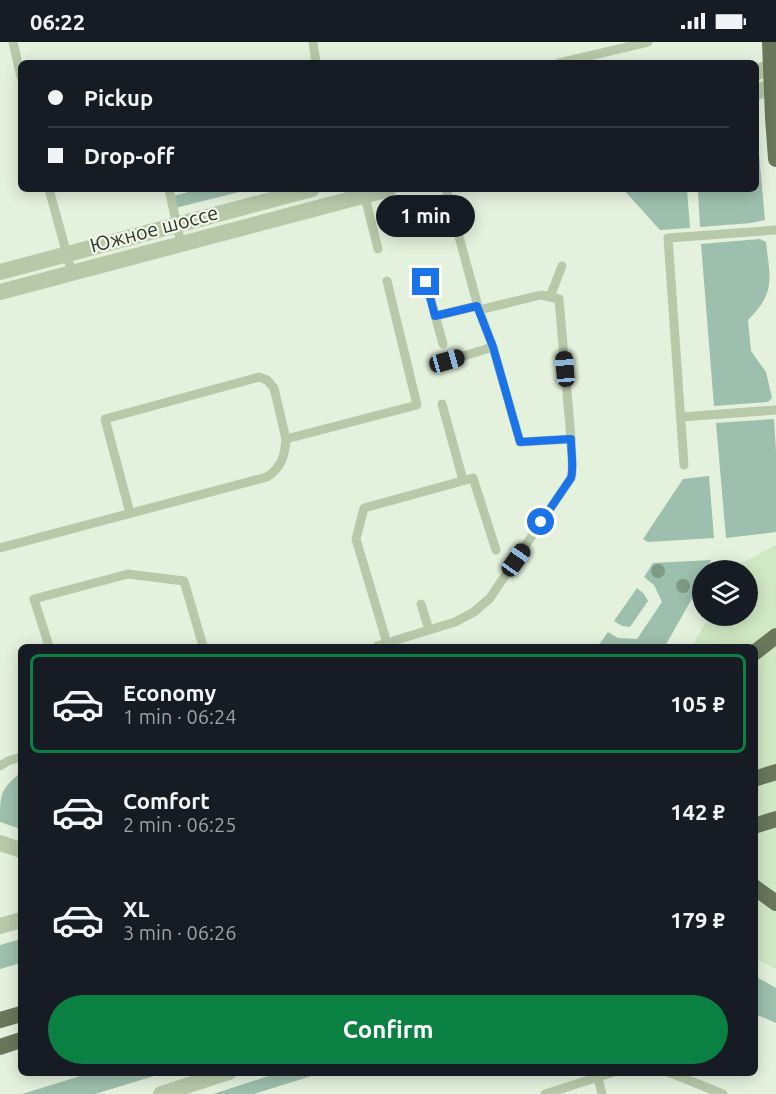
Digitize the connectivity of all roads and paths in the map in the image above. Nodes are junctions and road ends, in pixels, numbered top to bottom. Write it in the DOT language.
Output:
graph roads {
  1 [pos="13,42"];
  2 [pos="313,42"];
  3 [pos="648,42"];
  4 [pos="770,42"];
  5 [pos="316,60"];
  6 [pos="572,60"];
  7 [pos="18,64"];
  8 [pos="768,69"];
  9 [pos="768,89"];
  10 [pos="776,159"];
  11 [pos="50,192"];
  12 [pos="170,192"];
  13 [pos="291,192"];
  14 [pos="447,192"];
  15 [pos="356,193"];
  16 [pos="297,213"];
  17 [pos="176,225"];
  18 [pos="776,230"];
  19 [pos="181,244"];
  20 [pos="378,249"];
  21 [pos="67,254"];
  22 [pos="562,266"];
  23 [pos="0,272"];
  24 [pos="72,273"];
  25 [pos="387,281"];
  26 [pos="426,282"];
  27 [pos="0,292"];
  28 [pos="550,297"];
  29 [pos="478,308"];
  30 [pos="435,316"];
  31 [pos="443,344"];
  32 [pos="493,347"];
  33 [pos="447,361"];
  34 [pos="442,404"];
  35 [pos="776,410"];
  36 [pos="681,417"];
  37 [pos="571,439"];
  38 [pos="286,440"];
  39 [pos="684,465"];
  40 [pos="463,480"];
  41 [pos="130,513"];
  42 [pos="0,548"];
  43 [pos="496,550"];
  44 [pos="421,604"];
  45 [pos="429,630"];
  46 [pos="776,636"];
  47 [pos="387,643"];
  48 [pos="48,644"];
  49 [pos="202,644"];
  50 [pos="384,644"];
  51 [pos="758,650"];
  52 [pos="18,758"];
  53 [pos="0,766"];
  54 [pos="776,772"];
  55 [pos="758,778"];
  56 [pos="776,819"];
  57 [pos="758,825"];
  58 [pos="758,890"];
  59 [pos="776,903"];
  60 [pos="18,919"];
  61 [pos="0,926"];
  62 [pos="18,1015"];
  63 [pos="0,1020"];
  64 [pos="18,1041"];
  65 [pos="0,1047"];
  66 [pos="217,1076"];
  67 [pos="603,1076"];
  68 [pos="683,1076"];
  69 [pos="598,1078"];
  70 [pos="163,1094"];
  71 [pos="545,1094"];
  72 [pos="602,1094"];
  73 [pos="723,1094"];
  1 -- 7 [label="lane"];
  2 -- 5 [label="lane"];
  3 -- 6 [label="lane"];
  4 -- 8 [label="main road"];
  8 -- 9 [label="main road"];
  9 -- 10 [label="main road"];
  11 -- 21 [label="lane"];
  12 -- 17 [label="lane"];
  13 -- 16 [label="lane"];
  13 -- 17 [label="street, Южное шоссе"];
  14 -- 29 [label="lane"];
  15 -- 16 [label="street, Южное шоссе"];
  15 -- 20 [label="lane"];
  16 -- 19 [label="street, Южное шоссе"];
  17 -- 19 [label="lane"];
  17 -- 21 [label="street, Южное шоссе"];
  18 -- 36 [label="lane"];
  19 -- 24 [label="street, Южное шоссе"];
  21 -- 23 [label="street, Южное шоссе"];
  21 -- 24 [label="lane"];
  22 -- 28 [label="lane"];
  24 -- 27 [label="street, Южное шоссе"];
  25 -- 38 [label="lane"];
  26 -- 30 [label="lane"];
  28 -- 29 [label="lane"];
  28 -- 37 [label="lane"];
  29 -- 30 [label="lane"];
  29 -- 32 [label="lane"];
  30 -- 31 [label="lane"];
  32 -- 33 [label="lane"];
  32 -- 37 [label="lane"];
  34 -- 40 [label="lane"];
  35 -- 36 [label="lane"];
  36 -- 39 [label="lane"];
  37 -- 45 [label="lane"];
  38 -- 41 [label="lane"];
  38 -- 41 [label="lane"];
  40 -- 43 [label="lane"];
  40 -- 47 [label="lane"];
  41 -- 42 [label="lane"];
  44 -- 45 [label="lane"];
  45 -- 47 [label="lane"];
  46 -- 51 [label="main road"];
  47 -- 50 [label="lane"];
  48 -- 49 [label="lane"];
  52 -- 53 [label="lane"];
  54 -- 55 [label="main road"];
  56 -- 57 [label="main road"];
  58 -- 59 [label="main road"];
  60 -- 61 [label="street"];
  62 -- 63 [label="main road"];
  64 -- 65 [label="main road"];
  66 -- 70 [label="street"];
  67 -- 69 [label="lane"];
  68 -- 73 [label="lane"];
  69 -- 71 [label="lane"];
  69 -- 72 [label="lane"];
}
